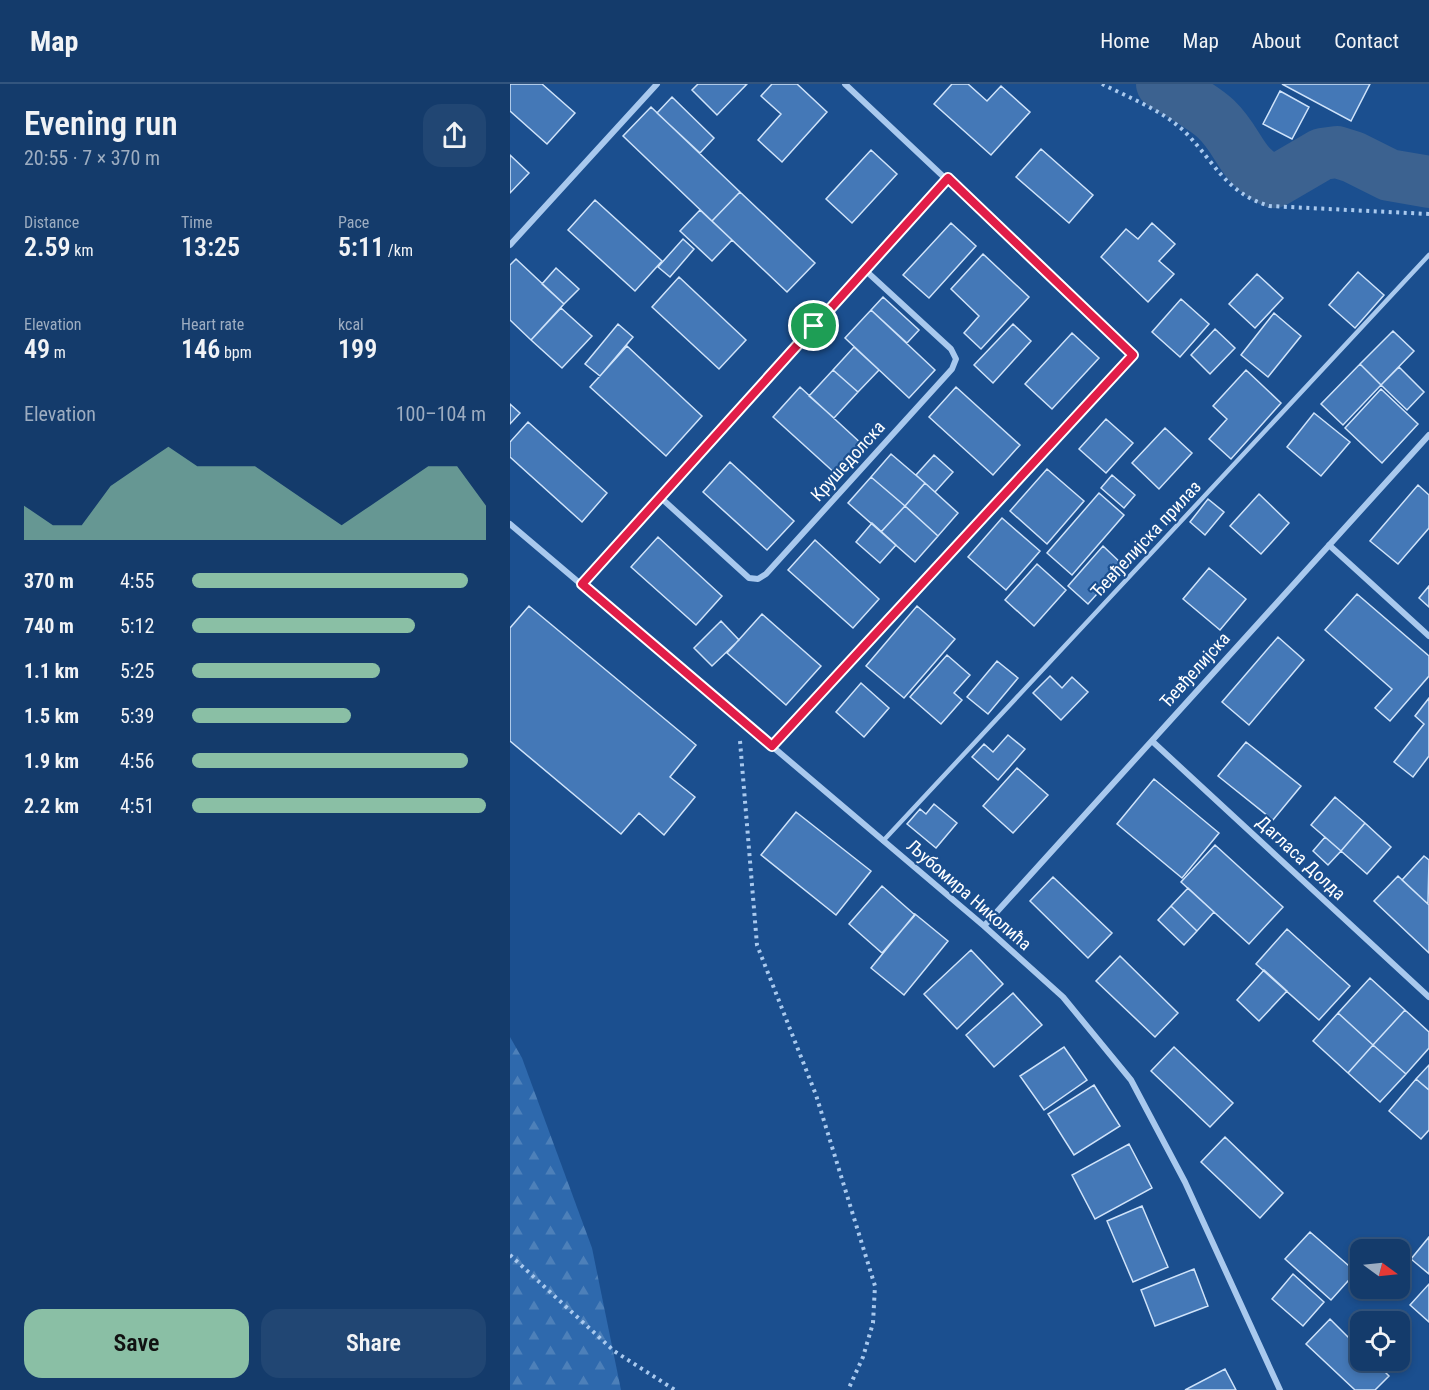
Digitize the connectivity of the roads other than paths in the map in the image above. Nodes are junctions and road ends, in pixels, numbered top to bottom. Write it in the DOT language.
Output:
graph roads {
  1 [pos="657,84"];
  2 [pos="845,84"];
  3 [pos="948,178"];
  4 [pos="510,246"];
  5 [pos="1429,255"];
  6 [pos="865,270"];
  7 [pos="1429,435"];
  8 [pos="660,497"];
  9 [pos="510,524"];
  10 [pos="1329,545"];
  11 [pos="582,584"];
  12 [pos="1429,636"];
  13 [pos="1152,741"];
  14 [pos="772,746"];
  15 [pos="883,841"];
  16 [pos="984,926"];
  17 [pos="1429,997"];
  18 [pos="1280,1390"];
  1 -- 4 [label="street"];
  2 -- 3 [label="street"];
  3 -- 6 [label="street"];
  3 -- 14 [label="street"];
  5 -- 15 [label="lane, Ђевђелијска прилаз"];
  6 -- 8 [label="street"];
  6 -- 8 [label="street, Крушедолска"];
  7 -- 10 [label="street, Ђевђелијска"];
  8 -- 11 [label="street"];
  9 -- 11 [label="street, Љубомира Николића"];
  10 -- 12 [label="street"];
  10 -- 13 [label="street, Ђевђелијска"];
  11 -- 14 [label="street, Љубомира Николића"];
  13 -- 16 [label="street, Ђевђелијска"];
  13 -- 17 [label="street, Дагласа Долда"];
  14 -- 15 [label="street, Љубомира Николића"];
  15 -- 16 [label="street, Љубомира Николића"];
  16 -- 18 [label="street, Љубомира Николића"];
}
